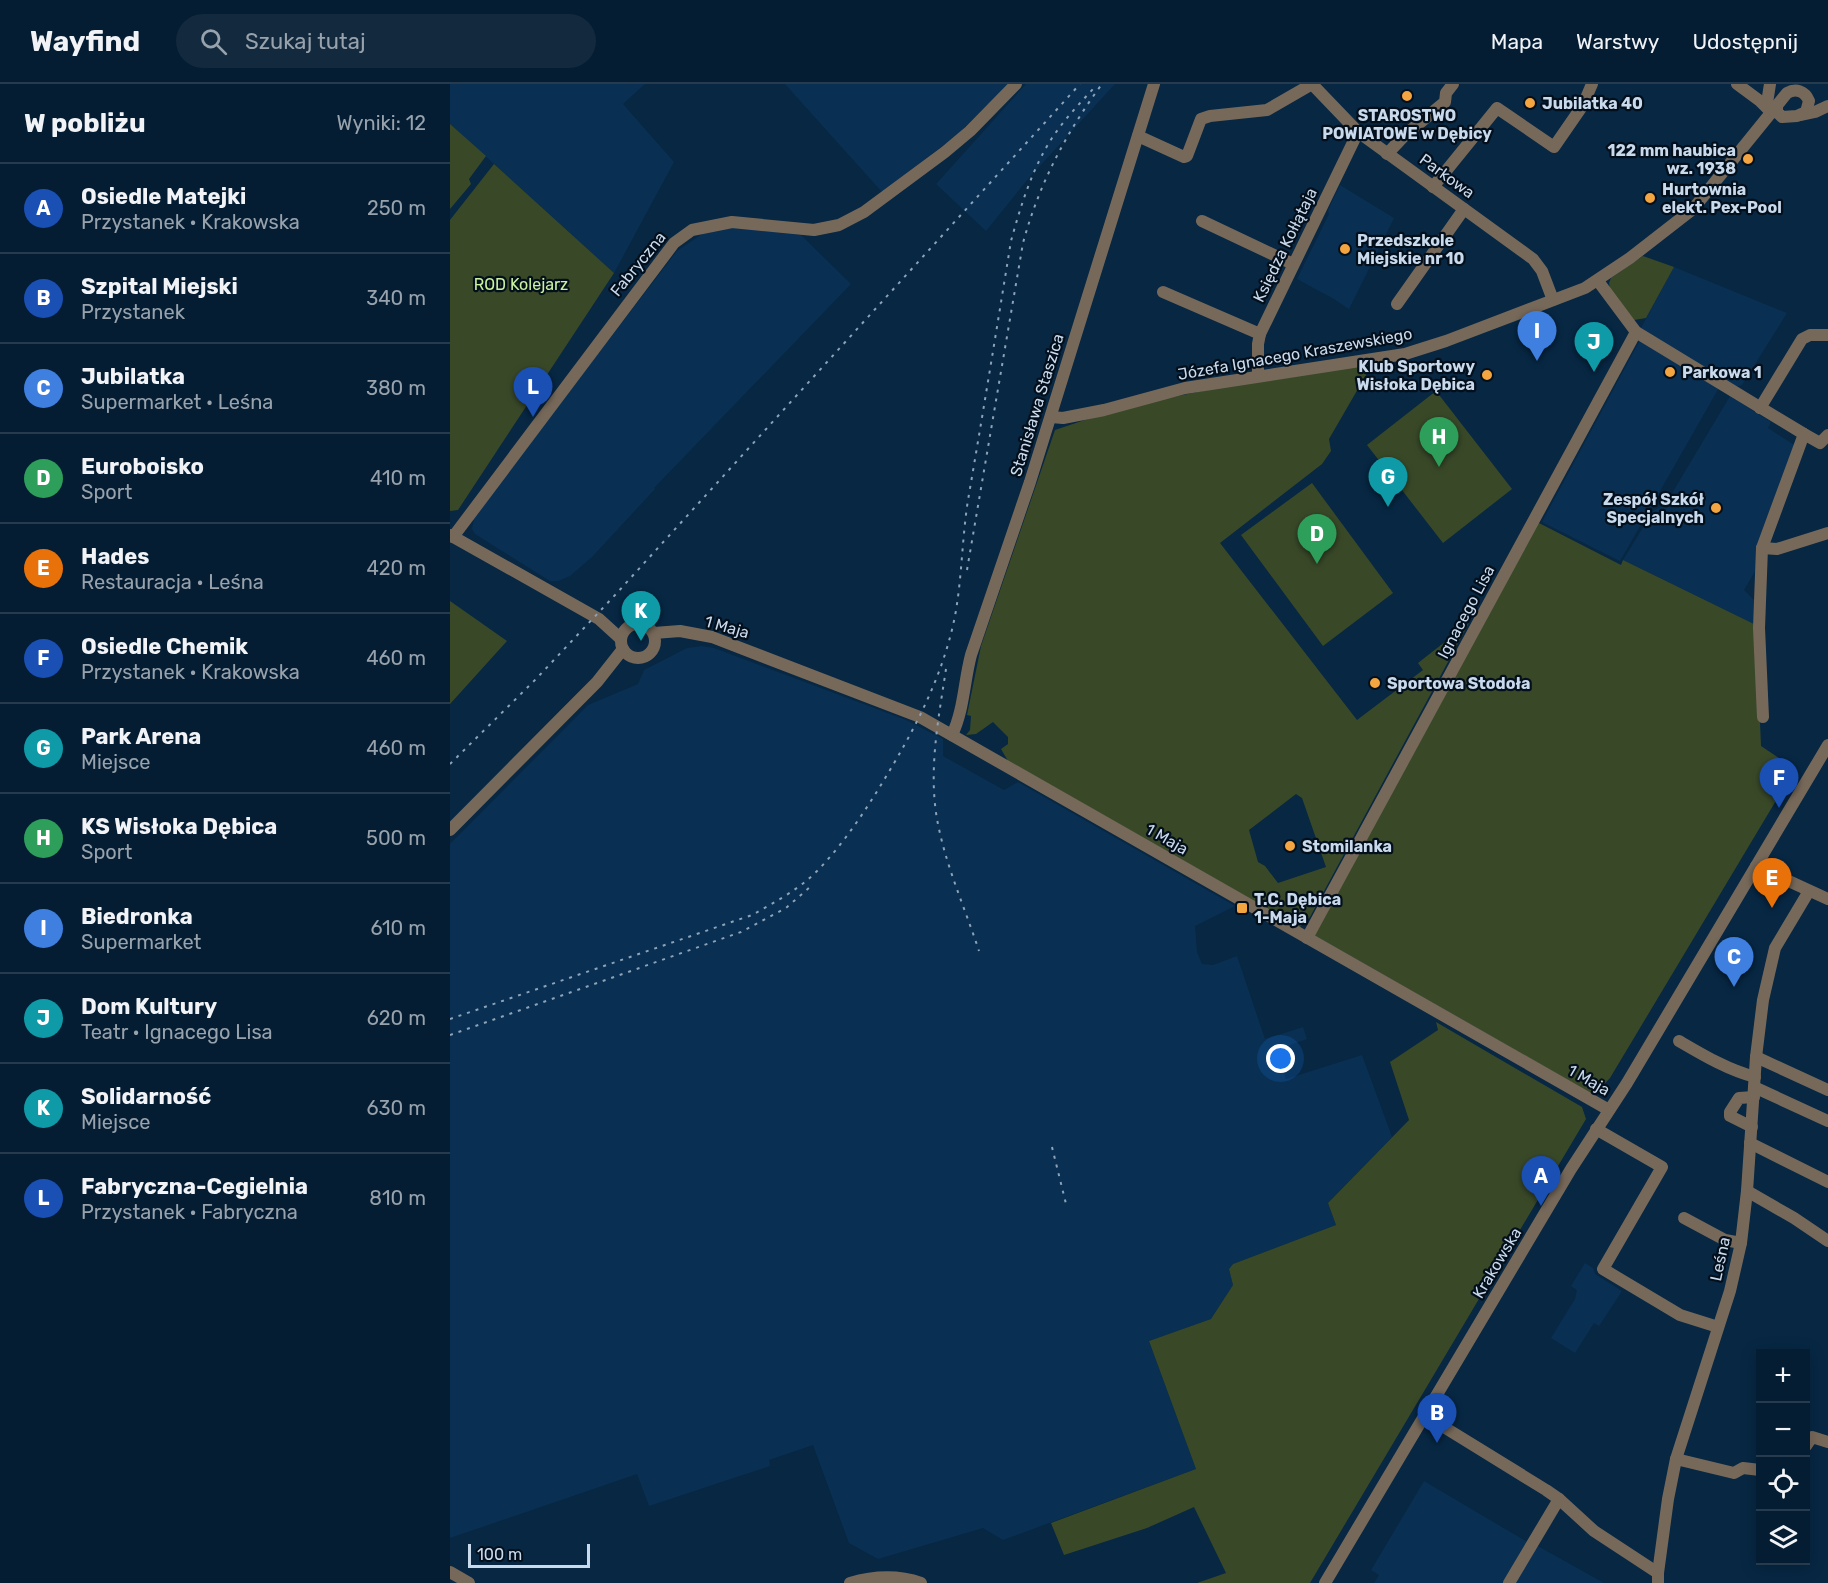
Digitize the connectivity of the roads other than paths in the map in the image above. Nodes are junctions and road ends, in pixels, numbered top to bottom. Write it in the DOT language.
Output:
graph roads {
  1 [pos="1016,84"];
  2 [pos="1154,84"];
  3 [pos="1312,84"];
  4 [pos="1592,84"];
  5 [pos="1737,84"];
  6 [pos="1770,84"];
  7 [pos="1445,87"];
  8 [pos="1796,87"];
  9 [pos="1809,101"];
  10 [pos="1770,106"];
  11 [pos="1828,106"];
  12 [pos="1801,115"];
  13 [pos="1785,118"];
  14 [pos="1760,126"];
  15 [pos="1358,132"];
  16 [pos="1138,136"];
  17 [pos="1387,154"];
  18 [pos="1433,187"];
  19 [pos="1464,209"];
  20 [pos="1202,221"];
  21 [pos="1293,264"];
  22 [pos="1598,281"];
  23 [pos="1163,292"];
  24 [pos="1553,300"];
  25 [pos="1397,304"];
  26 [pos="1636,332"];
  27 [pos="1260,334"];
  28 [pos="1828,335"];
  29 [pos="1258,376"];
  30 [pos="1760,408"];
  31 [pos="1051,417"];
  32 [pos="1804,434"];
  33 [pos="1828,435"];
  34 [pos="1828,532"];
  35 [pos="451,536"];
  36 [pos="1762,548"];
  37 [pos="655,639"];
  38 [pos="626,643"];
  39 [pos="1763,717"];
  40 [pos="952,735"];
  41 [pos="1828,745"];
  42 [pos="450,830"];
  43 [pos="1756,866"];
  44 [pos="1809,891"];
  45 [pos="1828,899"];
  46 [pos="1307,938"];
  47 [pos="1679,1041"];
  48 [pos="1756,1057"];
  49 [pos="1754,1087"];
  50 [pos="1828,1090"];
  51 [pos="1609,1110"];
  52 [pos="1828,1121"];
  53 [pos="1752,1127"];
  54 [pos="1596,1129"];
  55 [pos="1750,1143"];
  56 [pos="1828,1182"];
  57 [pos="1747,1191"];
  58 [pos="1684,1218"];
  59 [pos="1828,1241"];
  60 [pos="1741,1243"];
  61 [pos="1718,1327"];
  62 [pos="1426,1416"];
  63 [pos="1810,1440"];
  64 [pos="1828,1442"];
  65 [pos="1676,1459"];
  66 [pos="1756,1469"];
  67 [pos="1559,1499"];
  68 [pos="1658,1578"];
  69 [pos="850,1583"];
  70 [pos="921,1583"];
  71 [pos="1325,1583"];
  72 [pos="1509,1583"];
  1 -- 35 [label="street, Fabryczna"];
  2 -- 16 [label="street, Stanisława Staszica"];
  3 -- 15 [label="street, Parkowa"];
  3 -- 16 [label="street"];
  4 -- 18 [label="street"];
  5 -- 10 [label="street"];
  6 -- 10 [label="street, Józefa Ignacego Kraszewskiego"];
  7 -- 17 [label="street"];
  8 -- 9 [label="street"];
  8 -- 10 [label="street"];
  9 -- 11 [label="street"];
  9 -- 12 [label="street"];
  10 -- 13 [label="street"];
  10 -- 14 [label="street, Józefa Ignacego Kraszewskiego"];
  11 -- 12 [label="street"];
  12 -- 13 [label="street"];
  13 -- 14 [label="street"];
  14 -- 22 [label="street, Józefa Ignacego Kraszewskiego"];
  15 -- 17 [label="street, Parkowa"];
  15 -- 21 [label="street, Księdza Kołłątaja"];
  16 -- 31 [label="street, Stanisława Staszica"];
  17 -- 18 [label="street, Parkowa"];
  18 -- 19 [label="street, Parkowa"];
  19 -- 24 [label="street, Parkowa"];
  19 -- 25 [label="street"];
  20 -- 21 [label="street"];
  21 -- 27 [label="street, Księdza Kołłątaja"];
  22 -- 24 [label="street, Józefa Ignacego Kraszewskiego"];
  22 -- 26 [label="street"];
  23 -- 27 [label="street"];
  24 -- 29 [label="street, Józefa Ignacego Kraszewskiego"];
  26 -- 30 [label="street"];
  26 -- 46 [label="street, Ignacego Lisa"];
  27 -- 29 [label="street, Księdza Kołłątaja"];
  28 -- 30 [label="street"];
  29 -- 31 [label="street, Józefa Ignacego Kraszewskiego"];
  30 -- 32 [label="street"];
  31 -- 40 [label="street, Stanisława Staszica"];
  32 -- 33 [label="street"];
  32 -- 36 [label="street"];
  34 -- 36 [label="street"];
  35 -- 38 [label="street"];
  36 -- 39 [label="street"];
  37 -- 38 [label="street"];
  37 -- 38 [label="street"];
  37 -- 40 [label="street, 1 Maja"];
  38 -- 42 [label="street"];
  40 -- 46 [label="street, 1 Maja"];
  41 -- 43 [label="street, Krakowska"];
  43 -- 44 [label="street"];
  43 -- 51 [label="street, Krakowska"];
  44 -- 45 [label="street"];
  44 -- 48 [label="street, Leśna"];
  46 -- 51 [label="street, 1 Maja"];
  47 -- 49 [label="street"];
  48 -- 49 [label="street, Leśna"];
  48 -- 50 [label="street"];
  49 -- 52 [label="street"];
  49 -- 53 [label="street, Leśna"];
  49 -- 53 [label="street"];
  51 -- 54 [label="street, Krakowska"];
  53 -- 55 [label="street, Leśna"];
  54 -- 61 [label="street"];
  54 -- 62 [label="street, Krakowska"];
  55 -- 56 [label="street"];
  55 -- 57 [label="street, Leśna"];
  57 -- 59 [label="street"];
  57 -- 60 [label="street, Leśna"];
  58 -- 60 [label="street"];
  60 -- 61 [label="street, Leśna"];
  61 -- 65 [label="street, Leśna"];
  62 -- 67 [label="street"];
  62 -- 71 [label="street, Krakowska"];
  63 -- 64 [label="street"];
  65 -- 66 [label="street"];
  65 -- 68 [label="street, Leśna"];
  67 -- 68 [label="street"];
  67 -- 72 [label="street"];
  69 -- 70 [label="street"];
}
